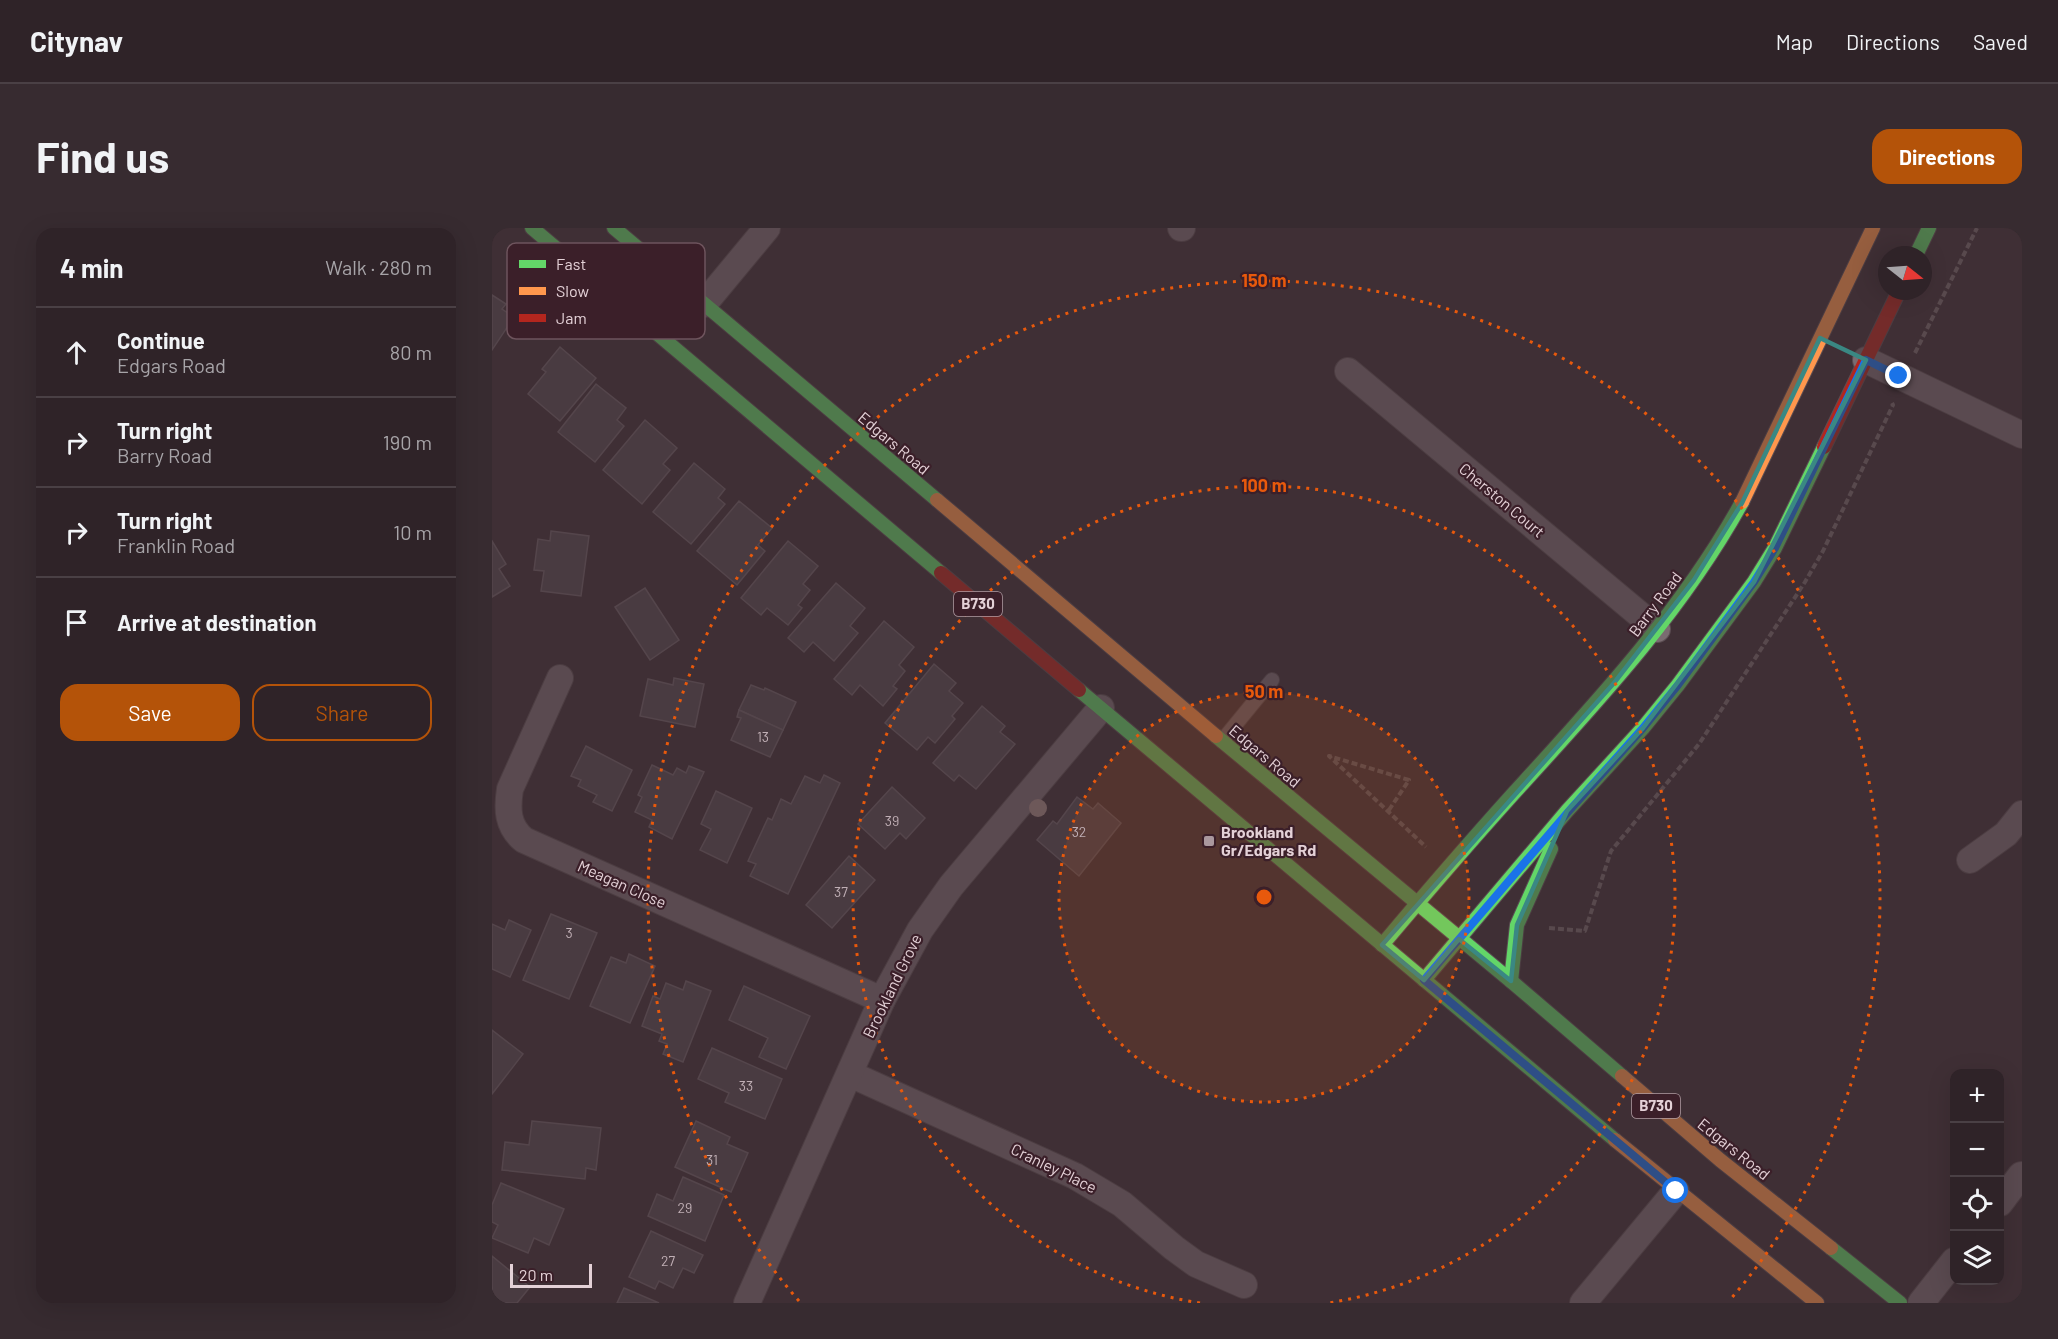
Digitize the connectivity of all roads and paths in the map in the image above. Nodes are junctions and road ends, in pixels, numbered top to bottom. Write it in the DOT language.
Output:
graph roads {
  1 [pos="532,228"];
  2 [pos="614,228"];
  3 [pos="767,228"];
  4 [pos="1873,228"];
  5 [pos="1929,228"];
  6 [pos="550,243"];
  7 [pos="632,243"];
  8 [pos="1920,246"];
  9 [pos="1894,300"];
  10 [pos="705,303"];
  11 [pos="705,305"];
  12 [pos="664,339"];
  13 [pos="1861,358"];
  14 [pos="1348,371"];
  15 [pos="2022,435"];
  16 [pos="1657,629"];
  17 [pos="560,678"];
  18 [pos="1272,680"];
  19 [pos="1101,708"];
  20 [pos="1222,741"];
  21 [pos="1389,810"];
  22 [pos="1568,812"];
  23 [pos="2022,814"];
  24 [pos="1970,860"];
  25 [pos="1416,904"];
  26 [pos="1459,939"];
  27 [pos="1382,945"];
  28 [pos="1424,980"];
  29 [pos="1511,981"];
  30 [pos="882,1000"];
  31 [pos="850,1074"];
  32 [pos="2021,1175"];
  33 [pos="1676,1191"];
  34 [pos="2004,1198"];
  35 [pos="1950,1266"];
  36 [pos="1244,1285"];
  37 [pos="747,1303"];
  38 [pos="1583,1303"];
  39 [pos="1817,1303"];
  40 [pos="1900,1303"];
  41 [pos="1921,1303"];
  1 -- 6 [label="main road, B730"];
  2 -- 7 [label="main road, Edgars Road / B730"];
  3 -- 10 [label="street"];
  4 -- 16 [label="main road, Barry Road"];
  5 -- 8 [label="main road"];
  9 -- 13 [label="main road"];
  11 -- 20 [label="main road, Edgars Road / B730"];
  12 -- 19 [label="main road, B730"];
  13 -- 15 [label="street"];
  13 -- 22 [label="main road"];
  14 -- 16 [label="street, Cherston Court"];
  16 -- 25 [label="main road, Barry Road"];
  17 -- 30 [label="street, Meagan Close"];
  18 -- 20 [label="lane"];
  19 -- 27 [label="main road, B730"];
  19 -- 30 [label="street, Brookland Grove"];
  20 -- 25 [label="main road, Edgars Road / B730"];
  21 -- 21 [label="path"];
  22 -- 26 [label="main road"];
  22 -- 29 [label="main road"];
  23 -- 24 [label="street"];
  25 -- 26 [label="main road, Edgars Road / B730"];
  25 -- 27 [label="main road, Barry Road"];
  26 -- 28 [label="main road"];
  26 -- 29 [label="main road, Edgars Road / B730"];
  27 -- 28 [label="main road, B730"];
  28 -- 33 [label="main road, B730"];
  29 -- 40 [label="main road, Edgars Road / B730"];
  30 -- 31 [label="street, Brookland Grove"];
  31 -- 36 [label="street, Cranley Place"];
  31 -- 37 [label="street, Brookland Grove"];
  32 -- 34 [label="street"];
  33 -- 38 [label="street"];
  33 -- 39 [label="main road, B730"];
  35 -- 41 [label="street"];
}
